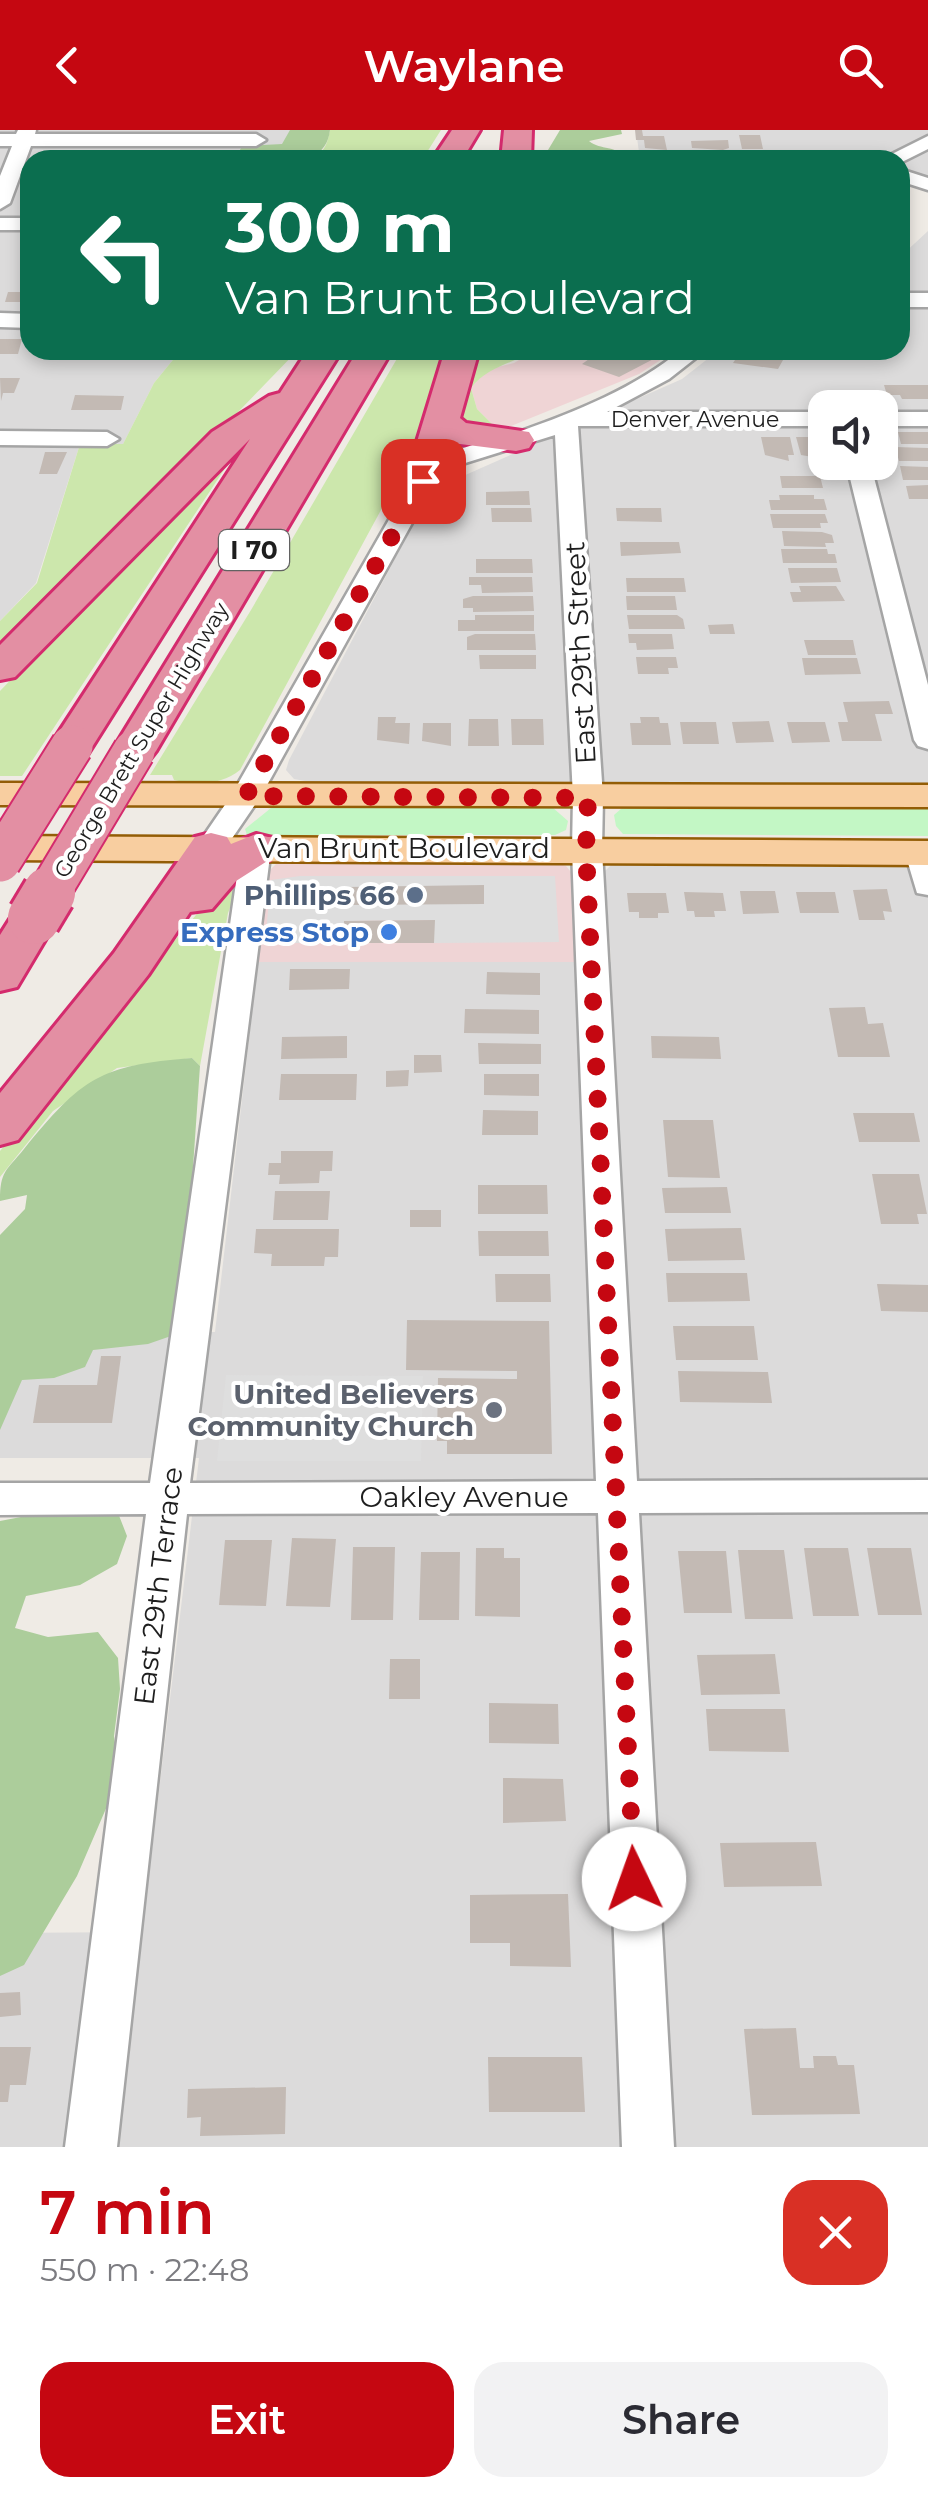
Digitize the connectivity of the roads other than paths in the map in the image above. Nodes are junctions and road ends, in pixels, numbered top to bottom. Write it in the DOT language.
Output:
graph roads {
  1 [pos="26,135"];
  2 [pos="0,140"];
  3 [pos="256,140"];
  4 [pos="20,151"];
  5 [pos="0,203"];
  6 [pos="319,360"];
  7 [pos="369,360"];
  8 [pos="459,360"];
  9 [pos="682,360"];
  10 [pos="299,391"];
  11 [pos="566,418"];
  12 [pos="808,419"];
  13 [pos="898,419"];
  14 [pos="928,419"];
  15 [pos="442,421"];
  16 [pos="0,438"];
  17 [pos="107,438"];
  18 [pos="516,440"];
  19 [pos="863,480"];
  20 [pos="423,481"];
  21 [pos="0,668"];
  22 [pos="928,740"];
  23 [pos="0,794"];
  24 [pos="246,796"];
  25 [pos="928,796"];
  26 [pos="588,798"];
  27 [pos="233,847"];
  28 [pos="0,848"];
  29 [pos="586,850"];
  30 [pos="0,860"];
  31 [pos="925,864"];
  32 [pos="0,976"];
  33 [pos="0,1128"];
  34 [pos="614,1496"];
  35 [pos="928,1496"];
  36 [pos="168,1499"];
  37 [pos="0,1500"];
  38 [pos="91,2147"];
  39 [pos="648,2147"];
  1 -- 2 [label="street"];
  1 -- 3 [label="street"];
  4 -- 5 [label="street"];
  6 -- 10 [label="highway, George Brett Super Highway / I 70"];
  7 -- 32 [label="highway, George Brett Super Highway / I 70, bridge"];
  8 -- 15 [label="highway"];
  9 -- 11 [label="street"];
  10 -- 21 [label="highway"];
  10 -- 30 [label="highway, George Brett Super Highway / I 70, bridge"];
  11 -- 12 [label="street, Denver Avenue"];
  11 -- 18 [label="street"];
  11 -- 26 [label="street, East 29th Street"];
  13 -- 14 [label="street"];
  15 -- 18 [label="highway"];
  15 -- 20 [label="highway"];
  16 -- 17 [label="street"];
  18 -- 20 [label="street"];
  19 -- 22 [label="street"];
  20 -- 24 [label="street"];
  23 -- 24 [label="main road, Van Brunt Boulevard"];
  24 -- 26 [label="main road, Van Brunt Boulevard"];
  24 -- 27 [label="street"];
  25 -- 26 [label="main road, Van Brunt Boulevard"];
  26 -- 29 [label="street, East 29th Street"];
  27 -- 28 [label="main road, Van Brunt Boulevard"];
  27 -- 29 [label="main road, Van Brunt Boulevard"];
  27 -- 33 [label="highway"];
  27 -- 36 [label="street, East 29th Terrace"];
  29 -- 31 [label="main road, Van Brunt Boulevard"];
  29 -- 34 [label="street, East 29th Street"];
  34 -- 35 [label="street, Oakley Avenue"];
  34 -- 36 [label="street, Oakley Avenue"];
  34 -- 39 [label="street, East 29th Street"];
  36 -- 37 [label="street, Oakley Avenue"];
  36 -- 38 [label="street, East 29th Terrace"];
}
